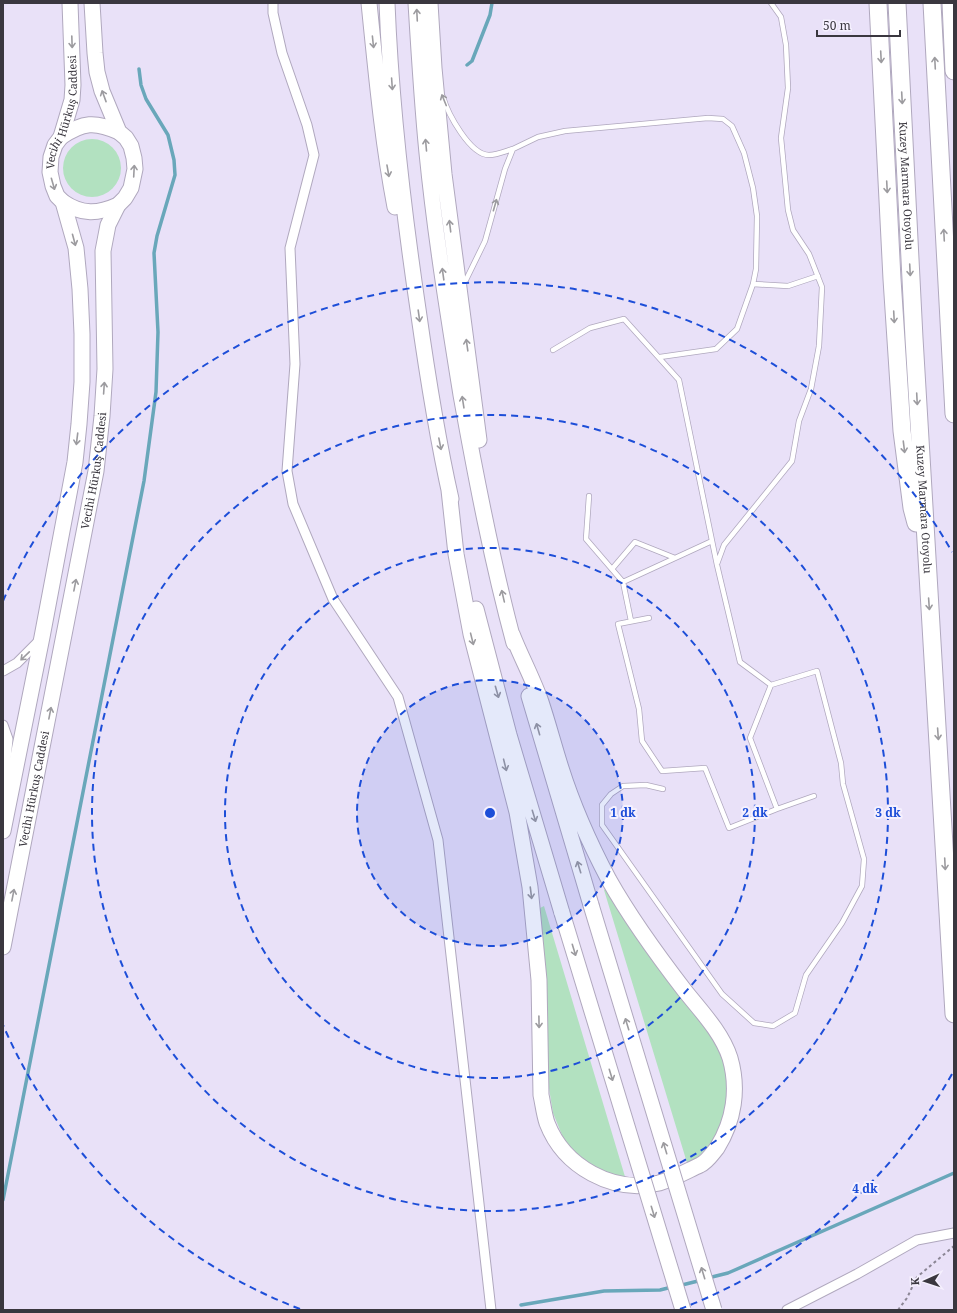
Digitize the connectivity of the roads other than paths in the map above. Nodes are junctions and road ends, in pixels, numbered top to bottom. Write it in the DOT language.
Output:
graph roads {
  1 [pos="70,3"];
  2 [pos="92,3"];
  3 [pos="273,3"];
  4 [pos="369,3"];
  5 [pos="387,3"];
  6 [pos="416,3"];
  7 [pos="430,3"];
  8 [pos="771,3"];
  9 [pos="897,3"];
  10 [pos="932,3"];
  11 [pos="951,3"];
  12 [pos="878,4"];
  13 [pos="434,68"];
  14 [pos="954,71"];
  15 [pos="119,132"];
  16 [pos="61,137"];
  17 [pos="514,149"];
  18 [pos="63,202"];
  19 [pos="118,205"];
  20 [pos="818,276"];
  21 [pos="412,277"];
  22 [pos="754,284"];
  23 [pos="460,293"];
  24 [pos="553,350"];
  25 [pos="660,357"];
  26 [pos="954,414"];
  27 [pos="449,490"];
  28 [pos="589,496"];
  29 [pos="712,541"];
  30 [pos="492,551"];
  31 [pos="676,558"];
  32 [pos="717,565"];
  33 [pos="927,566"];
  34 [pos="612,569"];
  35 [pos="623,582"];
  36 [pos="649,618"];
  37 [pos="631,621"];
  38 [pos="512,634"];
  39 [pos="42,637"];
  40 [pos="3,671"];
  41 [pos="771,685"];
  42 [pos="3,725"];
  43 [pos="5,745"];
  44 [pos="663,789"];
  45 [pos="814,796"];
  46 [pos="9,801"];
  47 [pos="777,809"];
  48 [pos="3,831"];
  49 [pos="3,947"];
  50 [pos="954,1014"];
  51 [pos="954,1233"];
  52 [pos="491,1310"];
  53 [pos="683,1310"];
  54 [pos="714,1310"];
  55 [pos="787,1310"];
  1 -- 16 [label="main road, Vecihi Hürkuş Caddesi, one-way"];
  15 -- 2 [label="main road, Vecihi Hürkuş Caddesi, one-way"];
  3 -- 52 [label="street"];
  4 -- 21 [label="main road, one-way"];
  5 -- 21 [label="main road, one-way"];
  30 -- 6 [label="main road, one-way"];
  7 -- 13 [label="main road"];
  8 -- 20 [label="lane"];
  9 -- 33 [label="highway, Kuzey Marmara Otoyolu, one-way"];
  26 -- 10 [label="highway, one-way"];
  11 -- 14 [label="highway"];
  12 -- 33 [label="highway, one-way"];
  17 -- 13 [label="lane, one-way"];
  23 -- 13 [label="main road, one-way"];
  15 -- 16 [label="main road"];
  19 -- 15 [label="main road, Vecihi Hürkuş Caddesi, one-way"];
  16 -- 18 [label="main road, Vecihi Hürkuş Caddesi, one-way"];
  17 -- 22 [label="lane"];
  23 -- 17 [label="lane, one-way"];
  18 -- 19 [label="main road"];
  18 -- 39 [label="main road, Vecihi Hürkuş Caddesi, one-way"];
  49 -- 19 [label="main road, Vecihi Hürkuş Caddesi, one-way"];
  20 -- 22 [label="lane"];
  20 -- 32 [label="lane"];
  21 -- 27 [label="main road, one-way"];
  22 -- 25 [label="lane"];
  30 -- 23 [label="main road, one-way"];
  24 -- 25 [label="lane"];
  25 -- 29 [label="lane"];
  27 -- 38 [label="main road, one-way"];
  27 -- 53 [label="main road, one-way, bridge"];
  28 -- 34 [label="lane"];
  29 -- 31 [label="lane"];
  29 -- 32 [label="lane"];
  38 -- 30 [label="main road, one-way"];
  31 -- 34 [label="lane"];
  31 -- 35 [label="lane"];
  32 -- 41 [label="lane"];
  33 -- 50 [label="highway, Kuzey Marmara Otoyolu, one-way"];
  34 -- 35 [label="lane"];
  35 -- 37 [label="lane"];
  36 -- 37 [label="lane"];
  37 -- 47 [label="lane"];
  54 -- 38 [label="main road, one-way, bridge"];
  39 -- 40 [label="street, one-way"];
  39 -- 46 [label="main road, Vecihi Hürkuş Caddesi"];
  41 -- 44 [label="lane"];
  41 -- 47 [label="lane"];
  42 -- 43 [label="street"];
  43 -- 46 [label="street"];
  45 -- 47 [label="lane"];
  46 -- 48 [label="main road, Vecihi Hürkuş Caddesi"];
  51 -- 55 [label="street"];
}
